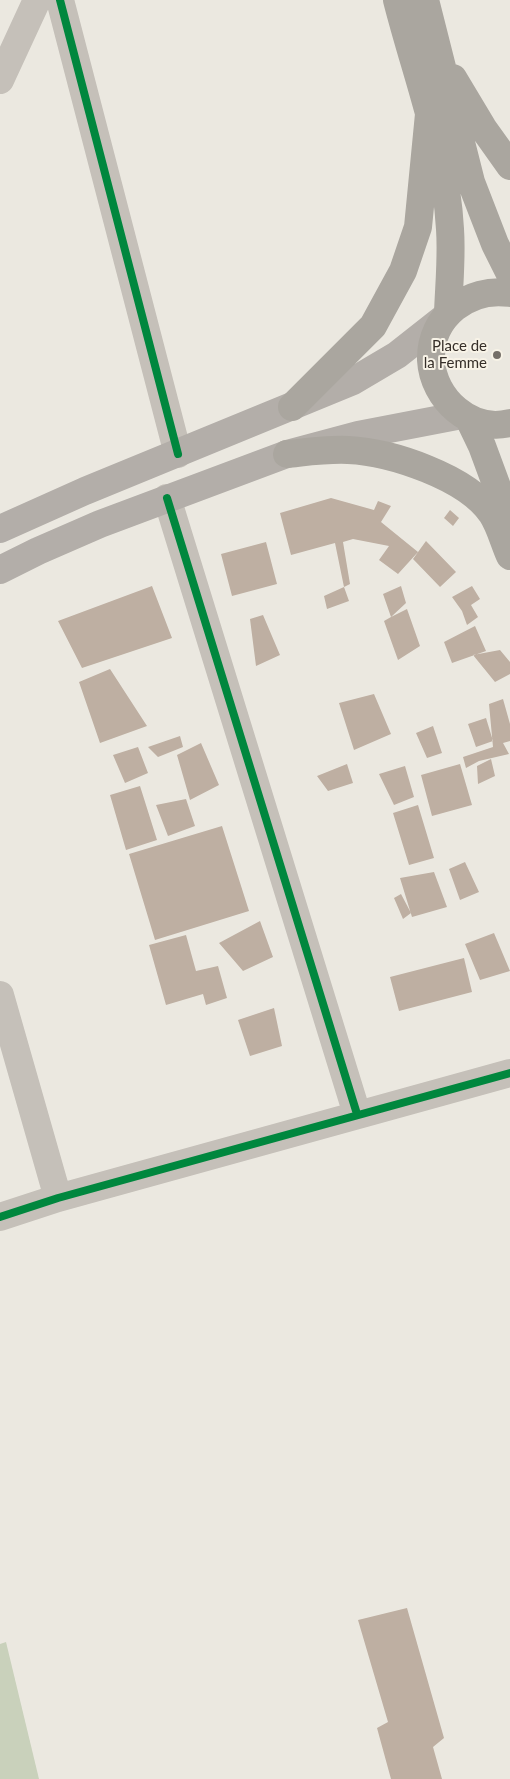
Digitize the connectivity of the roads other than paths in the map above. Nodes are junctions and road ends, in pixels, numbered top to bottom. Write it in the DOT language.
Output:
graph roads {
  1 [pos="37,0"];
  2 [pos="60,0"];
  3 [pos="397,0"];
  4 [pos="425,0"];
  5 [pos="437,51"];
  6 [pos="0,80"];
  7 [pos="429,114"];
  8 [pos="510,166"];
  9 [pos="510,274"];
  10 [pos="510,293"];
  11 [pos="446,315"];
  12 [pos="292,407"];
  13 [pos="466,417"];
  14 [pos="510,423"];
  15 [pos="178,454"];
  16 [pos="287,454"];
  17 [pos="167,498"];
  18 [pos="510,522"];
  19 [pos="0,529"];
  20 [pos="510,556"];
  21 [pos="0,570"];
  22 [pos="0,995"];
  23 [pos="510,1073"];
  24 [pos="357,1114"];
  25 [pos="58,1198"];
  26 [pos="0,1217"];
  1 -- 6 [label="street"];
  2 -- 15 [label="street"];
  3 -- 7 [label="highway"];
  4 -- 5 [label="highway"];
  5 -- 8 [label="highway"];
  5 -- 9 [label="highway"];
  7 -- 11 [label="highway"];
  7 -- 12 [label="highway"];
  10 -- 11 [label="highway"];
  11 -- 12 [label="main road"];
  11 -- 13 [label="highway"];
  12 -- 15 [label="main road"];
  13 -- 14 [label="highway"];
  13 -- 16 [label="main road"];
  13 -- 18 [label="highway"];
  15 -- 19 [label="main road"];
  16 -- 17 [label="main road"];
  16 -- 20 [label="highway"];
  17 -- 21 [label="main road"];
  17 -- 24 [label="street"];
  22 -- 25 [label="street"];
  23 -- 24 [label="street"];
  24 -- 25 [label="street"];
  25 -- 26 [label="street"];
}
